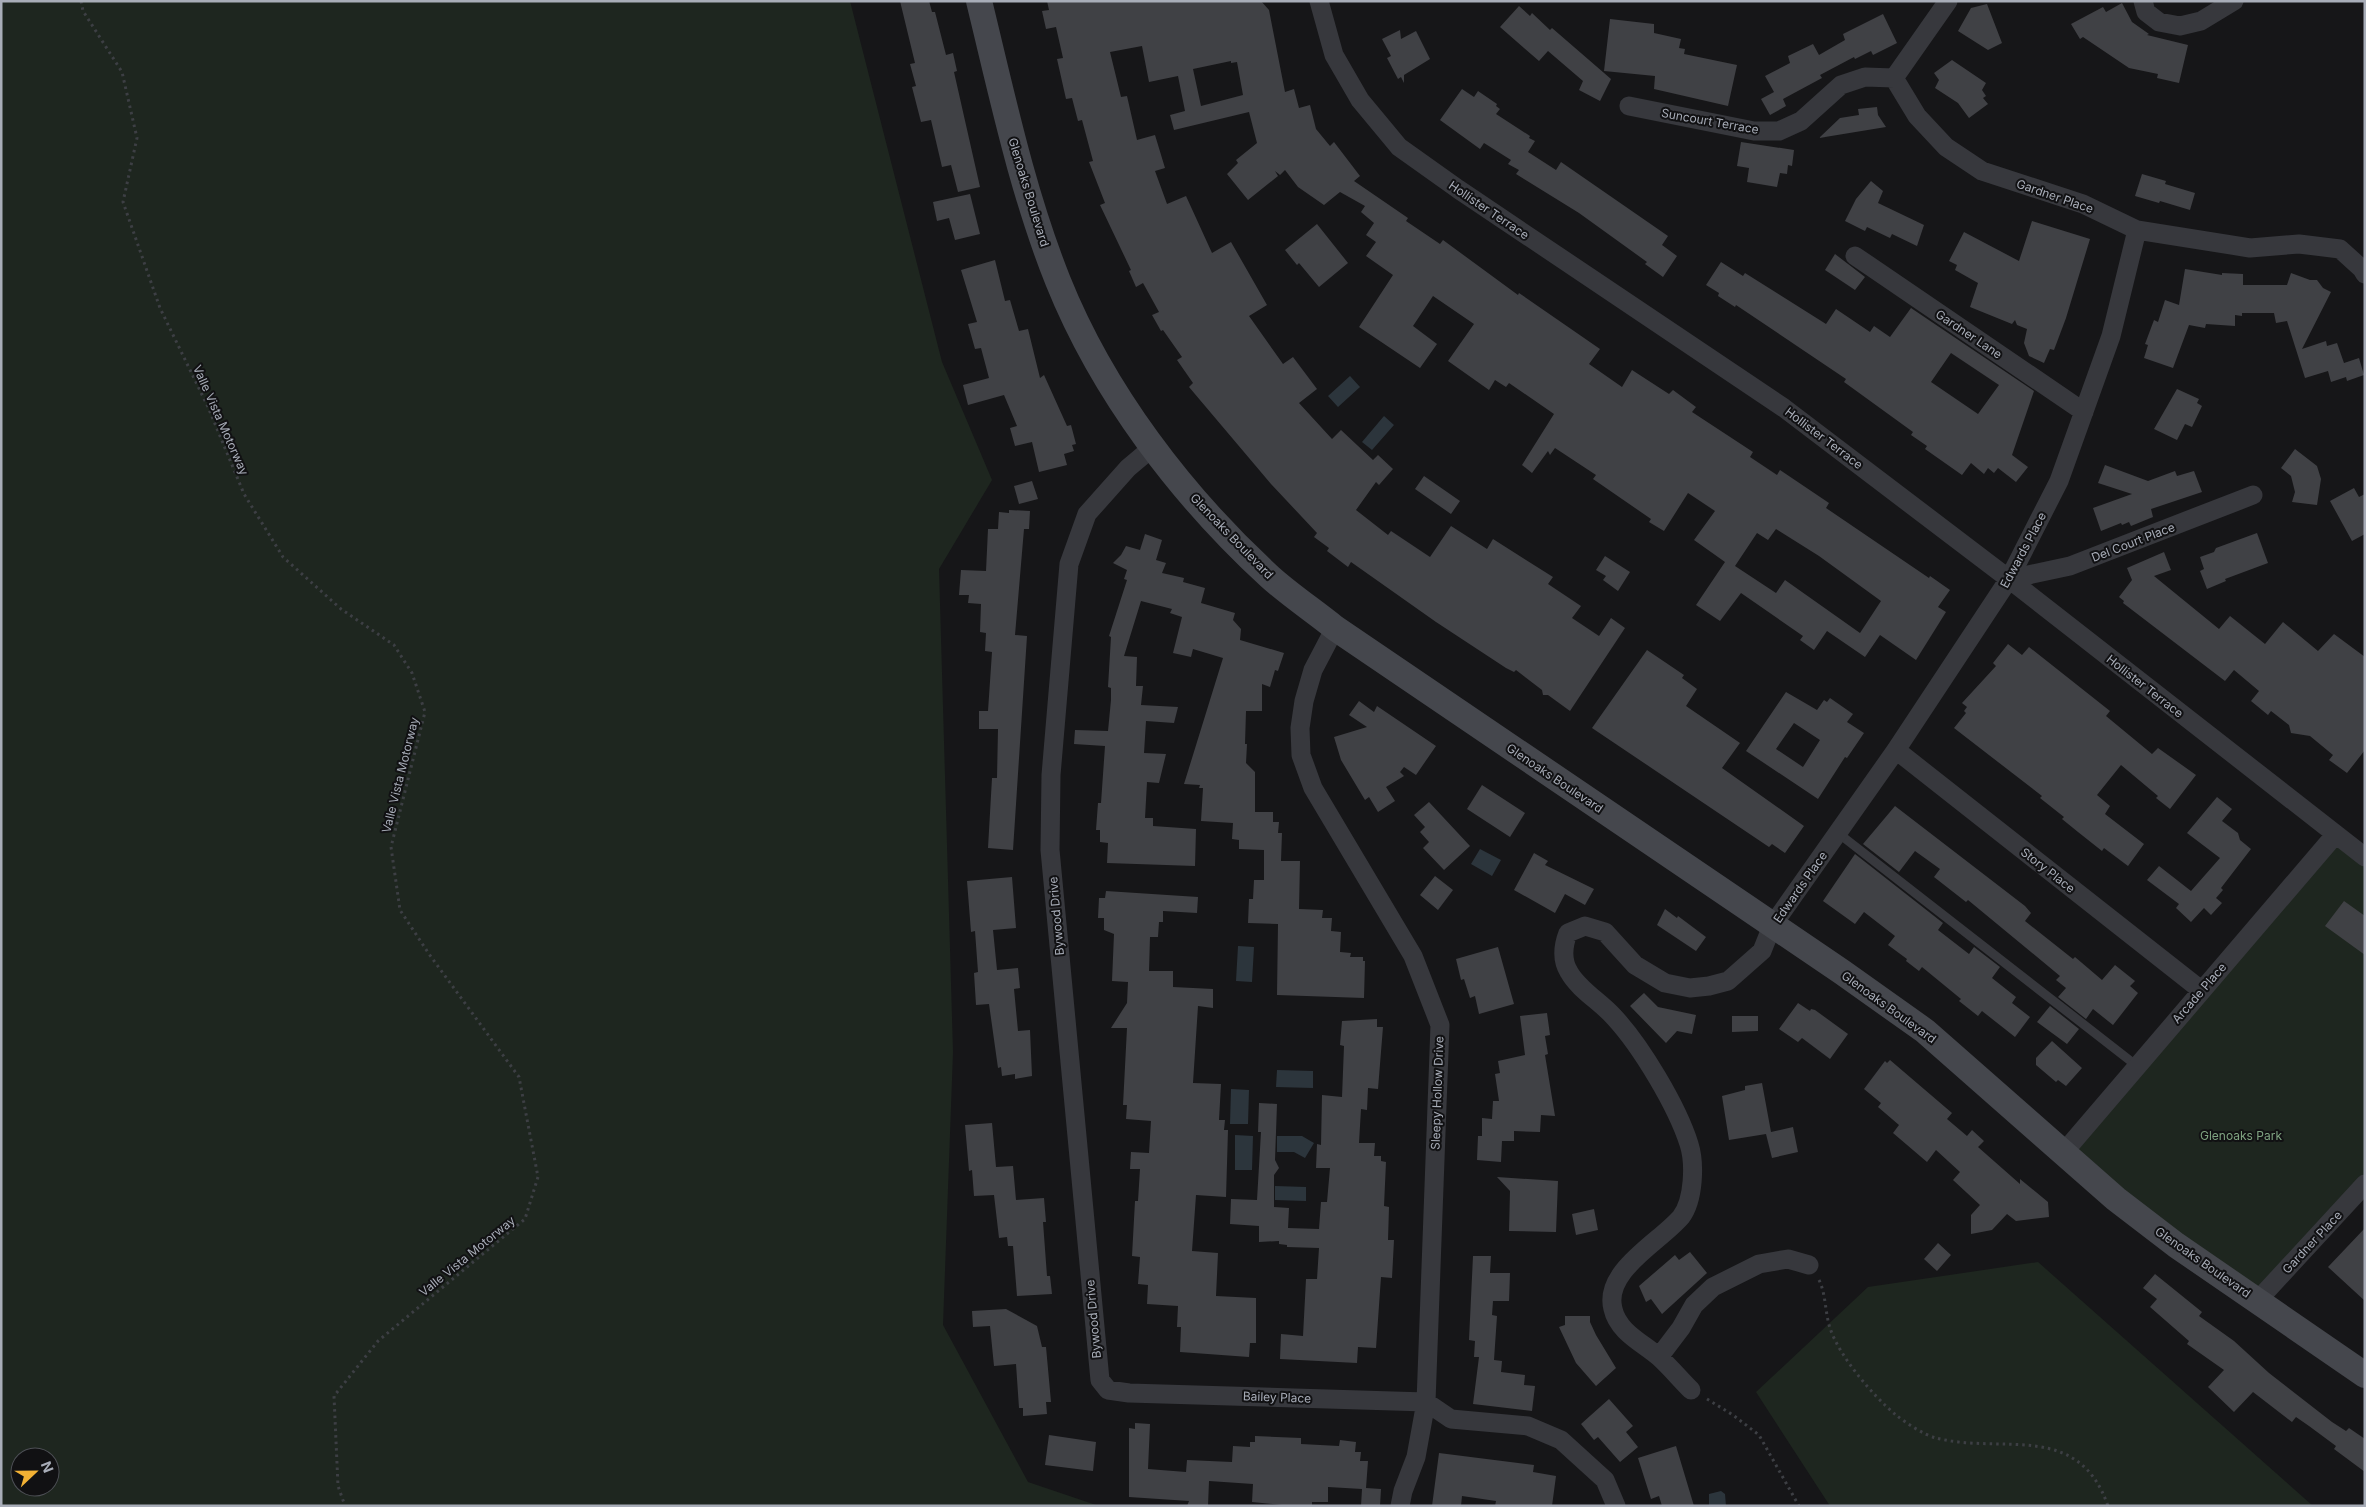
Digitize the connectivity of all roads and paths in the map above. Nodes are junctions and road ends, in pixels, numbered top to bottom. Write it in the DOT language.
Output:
graph roads {
  1 [pos="81,1"];
  2 [pos="979,1"];
  3 [pos="1320,1"];
  4 [pos="1948,1"];
  5 [pos="2143,1"];
  6 [pos="2234,1"];
  7 [pos="1894,78"];
  8 [pos="1629,106"];
  9 [pos="2138,230"];
  10 [pos="1855,256"];
  11 [pos="2365,274"];
  12 [pos="2084,412"];
  13 [pos="1153,447"];
  14 [pos="2254,495"];
  15 [pos="2009,579"];
  16 [pos="1335,628"];
  17 [pos="1896,750"];
  18 [pos="1838,833"];
  19 [pos="2335,835"];
  20 [pos="2365,857"];
  21 [pos="1772,926"];
  22 [pos="2201,990"];
  23 [pos="2137,1066"];
  24 [pos="2064,1152"];
  25 [pos="2365,1184"];
  26 [pos="1809,1265"];
  27 [pos="2258,1300"];
  28 [pos="1659,1357"];
  29 [pos="2365,1375"];
  30 [pos="1691,1390"];
  31 [pos="1129,1393"];
  32 [pos="1426,1402"];
  33 [pos="345,1506"];
  34 [pos="1400,1506"];
  35 [pos="1616,1506"];
  36 [pos="1800,1506"];
  37 [pos="2108,1506"];
  1 -- 33 [label="path, Valle Vista Motorway"];
  2 -- 13 [label="street, Glenoaks Boulevard"];
  3 -- 15 [label="street, Hollister Terrace"];
  4 -- 7 [label="street"];
  5 -- 6 [label="street"];
  7 -- 8 [label="street, Suncourt Terrace"];
  7 -- 9 [label="street, Gardner Place"];
  9 -- 11 [label="street, Gardner Place"];
  9 -- 12 [label="street, Edwards Place"];
  10 -- 12 [label="street, Gardner Lane"];
  12 -- 15 [label="street, Edwards Place"];
  13 -- 16 [label="street, Glenoaks Boulevard"];
  13 -- 31 [label="street, Bywood Drive"];
  14 -- 15 [label="street, Del Court Place"];
  15 -- 17 [label="street, Edwards Place"];
  15 -- 19 [label="street, Hollister Terrace"];
  16 -- 21 [label="street, Glenoaks Boulevard"];
  16 -- 32 [label="street, Sleepy Hollow Drive"];
  17 -- 18 [label="street, Edwards Place"];
  17 -- 22 [label="street, Story Place"];
  18 -- 21 [label="street, Edwards Place"];
  18 -- 23 [label="lane"];
  19 -- 20 [label="street, Hollister Terrace"];
  19 -- 22 [label="street, Arcade Place"];
  21 -- 24 [label="street, Glenoaks Boulevard"];
  21 -- 28 [label="street, Edwards Place"];
  22 -- 23 [label="street, Arcade Place"];
  23 -- 24 [label="street, Arcade Place"];
  24 -- 27 [label="street, Glenoaks Boulevard"];
  25 -- 27 [label="street, Gardner Place"];
  26 -- 28 [label="street"];
  26 -- 37 [label="path"];
  27 -- 29 [label="street, Glenoaks Boulevard"];
  28 -- 30 [label="street, Edwards Place"];
  30 -- 36 [label="path"];
  31 -- 32 [label="street, Bailey Place"];
  32 -- 34 [label="street, Sleepy Hollow Drive"];
  32 -- 35 [label="street"];
}
